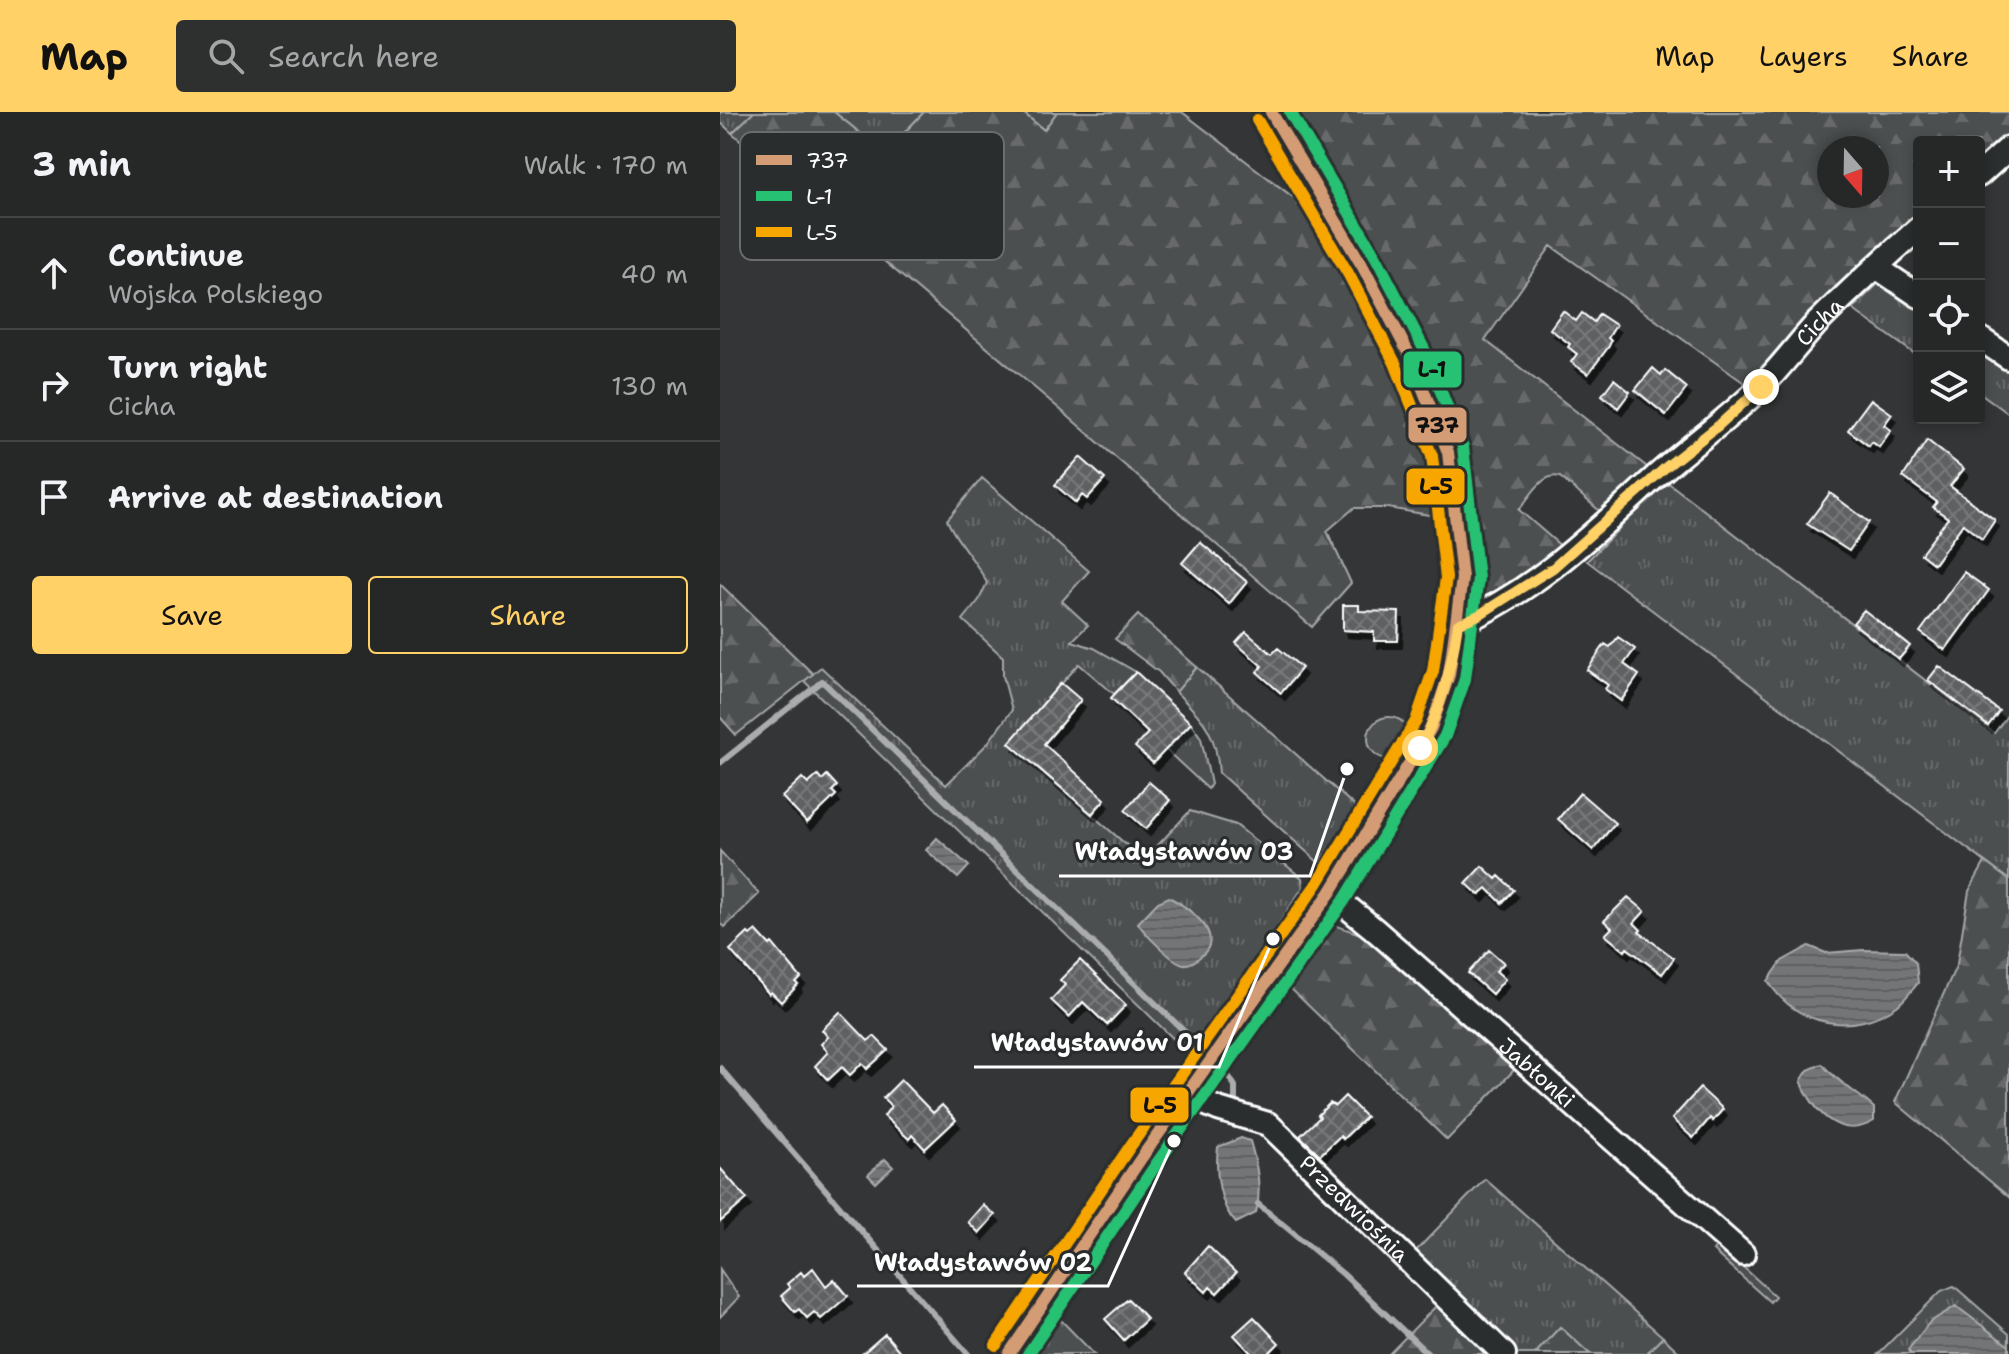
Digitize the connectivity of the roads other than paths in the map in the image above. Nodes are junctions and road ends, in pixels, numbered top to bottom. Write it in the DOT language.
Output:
graph roads {
  1 [pos="1271,112"];
  2 [pos="2009,148"];
  3 [pos="1985,170"];
  4 [pos="1913,233"];
  5 [pos="1876,267"];
  6 [pos="1913,292"];
  7 [pos="1985,342"];
  8 [pos="2009,358"];
  9 [pos="1458,624"];
  10 [pos="1330,893"];
  11 [pos="1186,1095"];
  12 [pos="1743,1254"];
  13 [pos="1009,1354"];
  14 [pos="1504,1354"];
  1 -- 9 [label="street"];
  2 -- 3 [label="street"];
  4 -- 5 [label="street, Cicha"];
  5 -- 6 [label="street"];
  5 -- 9 [label="street, Cicha"];
  7 -- 8 [label="street"];
  9 -- 10 [label="street"];
  10 -- 11 [label="street"];
  10 -- 12 [label="street, Jabłonki"];
  11 -- 13 [label="street"];
  11 -- 14 [label="street, Przedwiośnia"];
}
